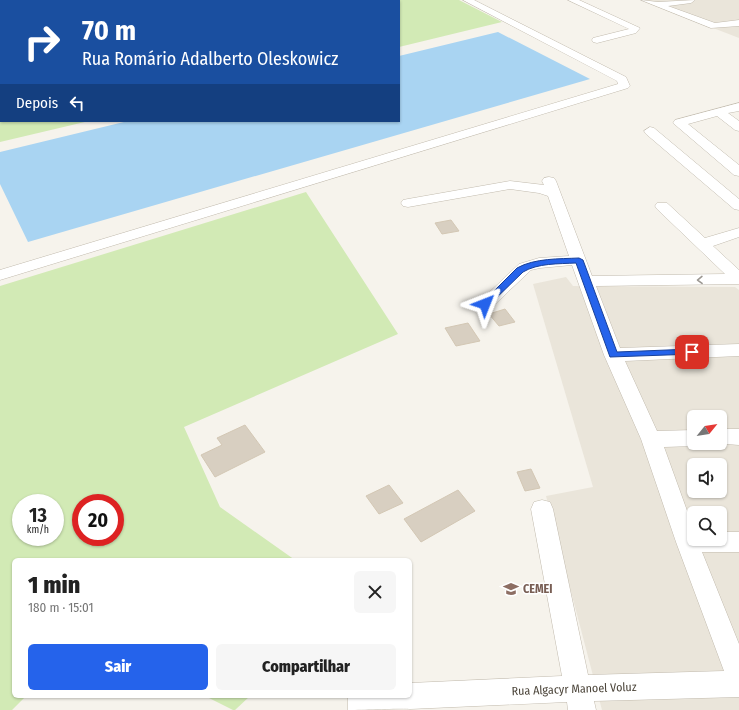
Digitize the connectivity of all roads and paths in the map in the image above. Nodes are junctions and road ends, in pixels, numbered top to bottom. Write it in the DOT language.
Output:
graph roads {
  1 [pos="467,0"];
  2 [pos="572,0"];
  3 [pos="645,0"];
  4 [pos="691,0"];
  5 [pos="656,4"];
  6 [pos="736,25"];
  7 [pos="597,40"];
  8 [pos="739,107"];
  9 [pos="720,113"];
  10 [pos="739,126"];
  11 [pos="650,131"];
  12 [pos="739,172"];
  13 [pos="408,202"];
  14 [pos="662,206"];
  15 [pos="739,206"];
  16 [pos="739,232"];
  17 [pos="702,244"];
  18 [pos="579,260"];
  19 [pos="0,275"];
  20 [pos="739,279"];
  21 [pos="587,281"];
  22 [pos="485,304"];
  23 [pos="739,350"];
  24 [pos="613,355"];
  25 [pos="727,437"];
  26 [pos="739,437"];
  27 [pos="687,438"];
  28 [pos="651,439"];
  29 [pos="542,509"];
  30 [pos="687,542"];
  31 [pos="727,542"];
  32 [pos="739,542"];
  33 [pos="689,546"];
  34 [pos="739,677"];
  35 [pos="739,684"];
  36 [pos="412,696"];
  37 [pos="392,698"];
  38 [pos="580,699"];
  39 [pos="361,704"];
  1 -- 19 [label="street"];
  2 -- 7 [label="street"];
  3 -- 5 [label="street"];
  4 -- 5 [label="street"];
  5 -- 6 [label="street"];
  8 -- 9 [label="street"];
  9 -- 10 [label="street"];
  9 -- 12 [label="street"];
  11 -- 15 [label="street"];
  13 -- 18 [label="street"];
  14 -- 17 [label="street"];
  16 -- 17 [label="street"];
  17 -- 20 [label="street"];
  18 -- 21 [label="street"];
  18 -- 22 [label="street"];
  20 -- 21 [label="street, one-way"];
  21 -- 24 [label="street"];
  23 -- 24 [label="street"];
  24 -- 28 [label="street"];
  25 -- 26 [label="street"];
  27 -- 28 [label="street"];
  28 -- 30 [label="street"];
  29 -- 38 [label="street"];
  31 -- 32 [label="street"];
  33 -- 34 [label="street"];
  35 -- 38 [label="street, Rua Algacyr Manoel Voluz"];
  36 -- 38 [label="street, Rua Algacyr Manoel Voluz"];
  37 -- 39 [label="street"];
}
